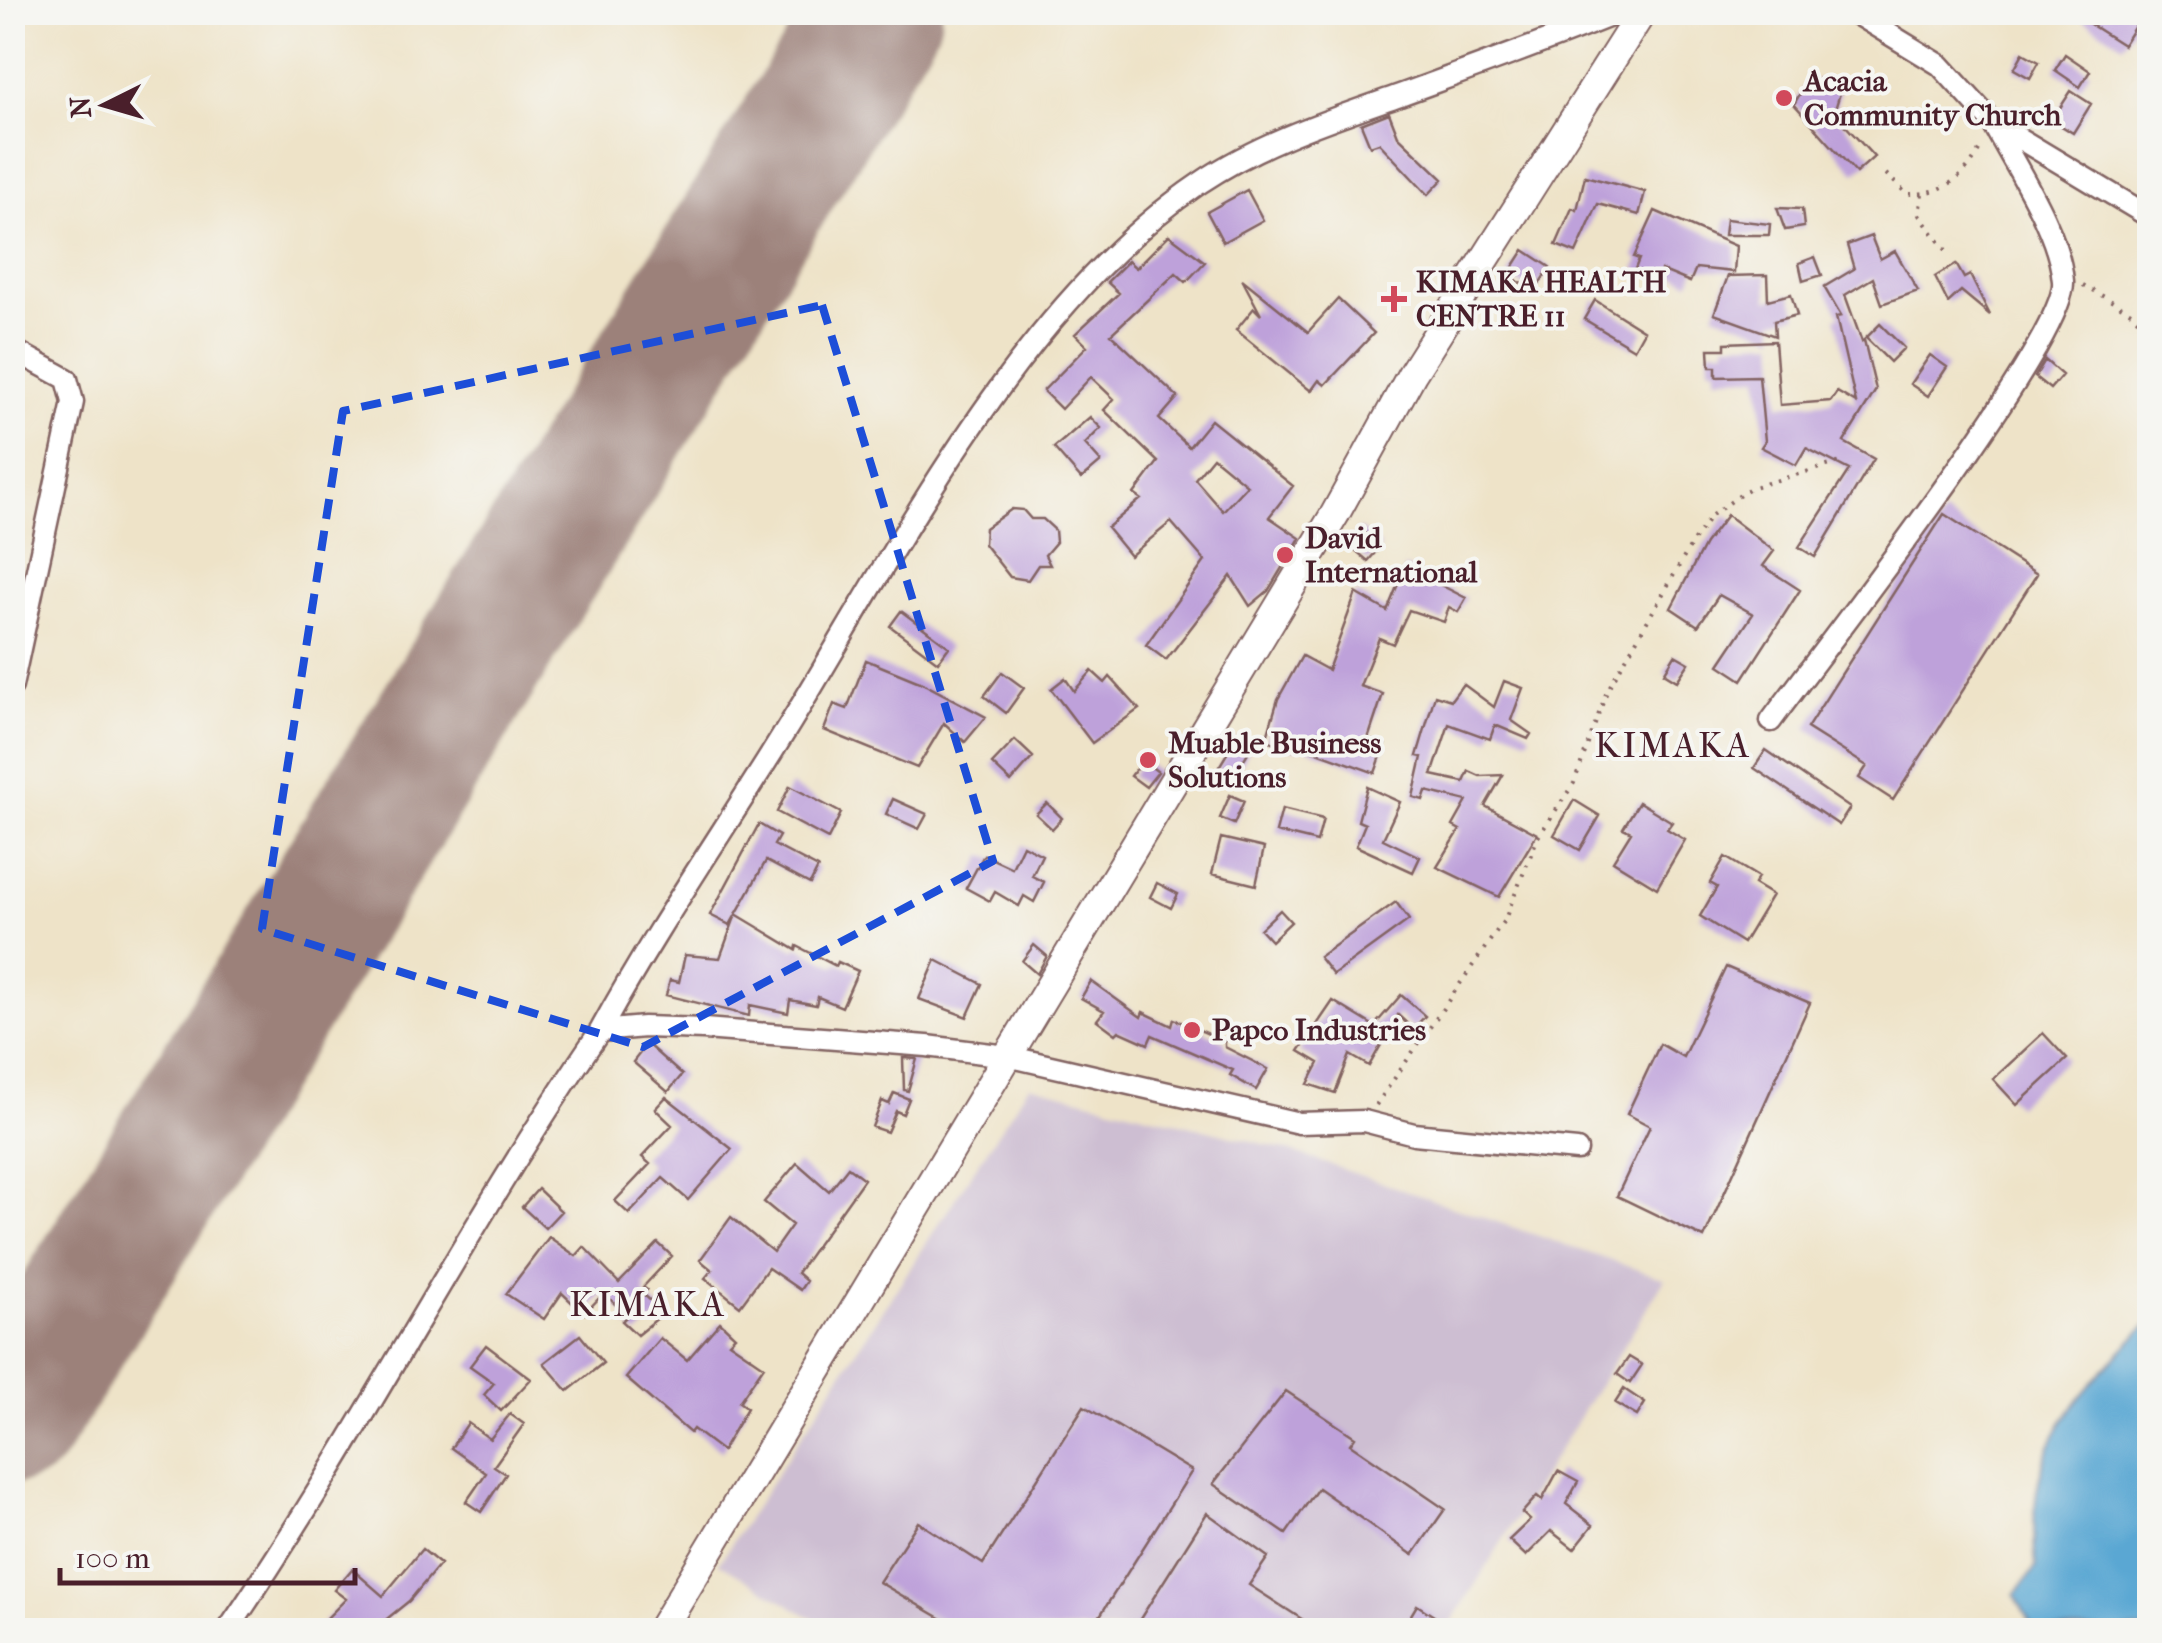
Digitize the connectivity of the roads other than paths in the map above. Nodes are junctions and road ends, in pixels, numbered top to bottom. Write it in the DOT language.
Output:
graph roads {
  1 [pos="1620,12"];
  2 [pos="1642,12"];
  3 [pos="1853,12"];
  4 [pos="1992,122"];
  5 [pos="2150,216"];
  6 [pos="12,349"];
  7 [pos="12,686"];
  8 [pos="1772,720"];
  9 [pos="600,1031"];
  10 [pos="1007,1056"];
  11 [pos="1578,1150"];
  12 [pos="228,1630"];
  13 [pos="660,1630"];
  1 -- 9 [label="street"];
  2 -- 10 [label="main road"];
  3 -- 4 [label="street"];
  4 -- 5 [label="street"];
  4 -- 8 [label="street"];
  6 -- 7 [label="street"];
  9 -- 10 [label="street"];
  9 -- 12 [label="street"];
  10 -- 11 [label="street"];
  10 -- 13 [label="main road"];
}
